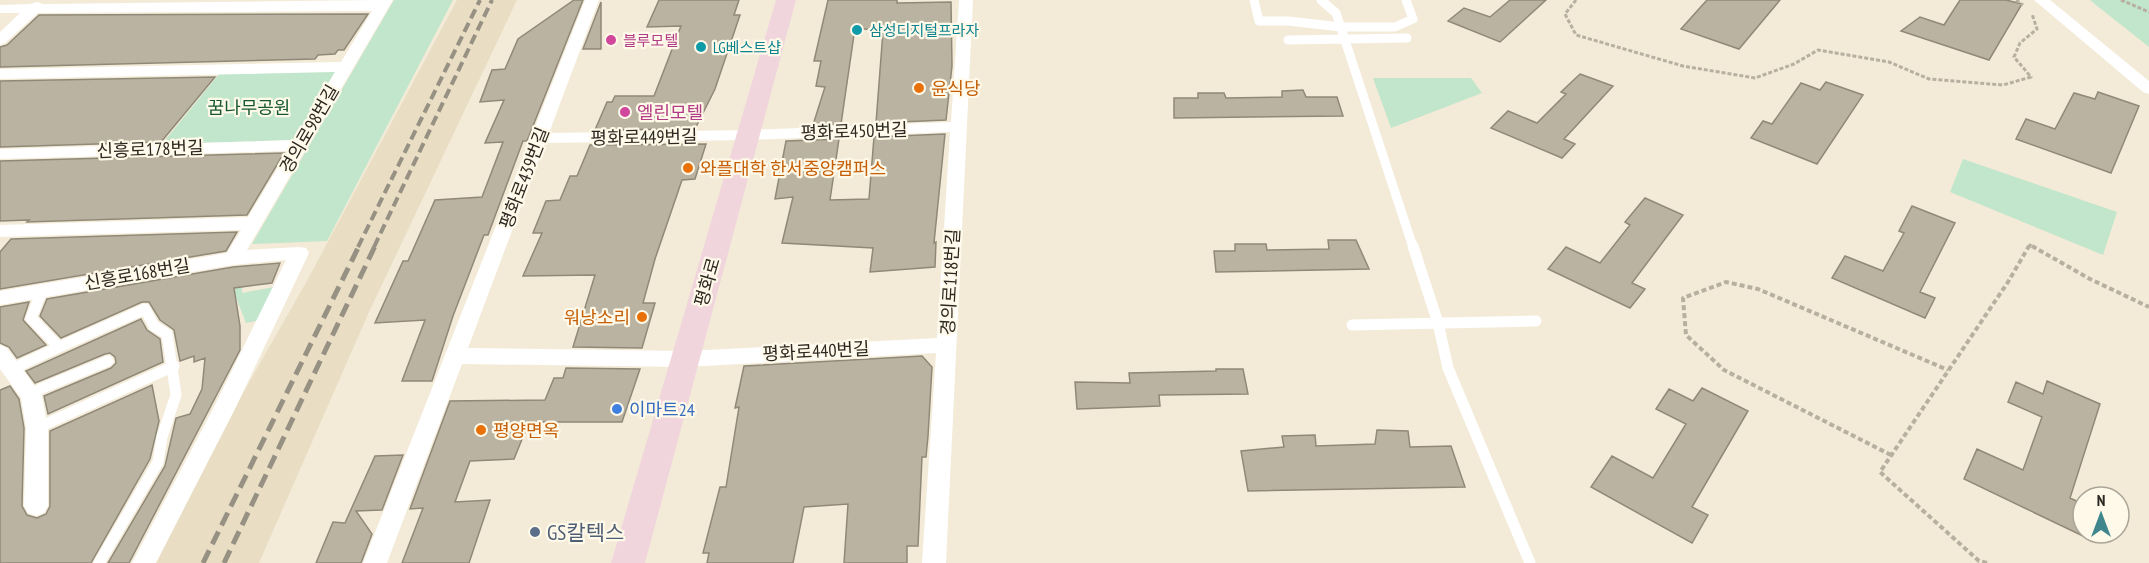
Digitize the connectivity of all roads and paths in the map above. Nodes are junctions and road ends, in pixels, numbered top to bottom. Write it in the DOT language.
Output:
graph roads {
  1 [pos="592,0"];
  2 [pos="786,0"];
  3 [pos="966,0"];
  4 [pos="1254,0"];
  5 [pos="1321,0"];
  6 [pos="1406,0"];
  7 [pos="1576,0"];
  8 [pos="2016,0"];
  9 [pos="2041,0"];
  10 [pos="2121,0"];
  11 [pos="383,3"];
  12 [pos="39,4"];
  13 [pos="0,9"];
  14 [pos="2149,12"];
  15 [pos="1341,27"];
  16 [pos="1407,38"];
  17 [pos="1345,39"];
  18 [pos="0,40"];
  19 [pos="1288,40"];
  20 [pos="346,67"];
  21 [pos="0,74"];
  22 [pos="2149,89"];
  23 [pos="959,127"];
  24 [pos="748,135"];
  25 [pos="539,138"];
  26 [pos="300,145"];
  27 [pos="0,154"];
  28 [pos="254,224"];
  29 [pos="0,231"];
  30 [pos="233,258"];
  31 [pos="42,291"];
  32 [pos="0,298"];
  33 [pos="2149,307"];
  34 [pos="1536,321"];
  35 [pos="1438,323"];
  36 [pos="1353,325"];
  37 [pos="946,345"];
  38 [pos="59,347"];
  39 [pos="455,356"];
  40 [pos="686,359"];
  41 [pos="6,361"];
  42 [pos="108,361"];
  43 [pos="174,366"];
  44 [pos="1948,370"];
  45 [pos="31,396"];
  46 [pos="37,428"];
  47 [pos="1891,455"];
  48 [pos="36,506"];
  49 [pos="99,563"];
  50 [pos="144,563"];
  51 [pos="375,563"];
  52 [pos="628,563"];
  53 [pos="934,563"];
  54 [pos="1530,563"];
  55 [pos="1987,563"];
  1 -- 25 [label="street, 평화로439번길"];
  2 -- 24 [label="main road, 평화로"];
  3 -- 23 [label="street, 경의로118번길"];
  4 -- 15 [label="lane"];
  5 -- 15 [label="lane"];
  6 -- 15 [label="lane"];
  7 -- 8 [label="path"];
  9 -- 22 [label="street"];
  10 -- 14 [label="path"];
  11 -- 12 [label="street"];
  11 -- 20 [label="street, 경의로98번길"];
  12 -- 13 [label="street"];
  12 -- 18 [label="street"];
  15 -- 17 [label="lane"];
  16 -- 17 [label="lane"];
  17 -- 19 [label="lane"];
  17 -- 35 [label="lane"];
  20 -- 21 [label="street"];
  20 -- 26 [label="street, 경의로98번길"];
  23 -- 24 [label="street, 평화로450번길"];
  23 -- 37 [label="street, 경의로118번길"];
  24 -- 25 [label="street, 평화로449번길"];
  24 -- 40 [label="main road, 평화로"];
  25 -- 39 [label="street, 평화로439번길"];
  26 -- 27 [label="street, 신흥로178번길"];
  26 -- 28 [label="street, 경의로98번길"];
  28 -- 29 [label="street"];
  28 -- 30 [label="street, 경의로98번길"];
  30 -- 31 [label="street, 신흥로168번길"];
  30 -- 50 [label="street, 신흥로168번길"];
  31 -- 32 [label="street, 신흥로168번길"];
  31 -- 38 [label="lane"];
  33 -- 44 [label="path"];
  34 -- 35 [label="lane"];
  35 -- 36 [label="lane"];
  35 -- 54 [label="lane"];
  37 -- 40 [label="street, 평화로440번길"];
  37 -- 53 [label="street, 경의로118번길"];
  38 -- 41 [label="lane"];
  38 -- 43 [label="lane, 신흥로168번길"];
  39 -- 40 [label="street"];
  39 -- 51 [label="street, 평화로439번길"];
  40 -- 52 [label="main road, 평화로"];
  41 -- 45 [label="street"];
  42 -- 45 [label="lane"];
  43 -- 46 [label="lane"];
  43 -- 49 [label="lane, 신흥로168번길"];
  44 -- 47 [label="path"];
  44 -- 47 [label="path"];
  45 -- 46 [label="street"];
  46 -- 48 [label="street"];
  47 -- 55 [label="path"];
}
